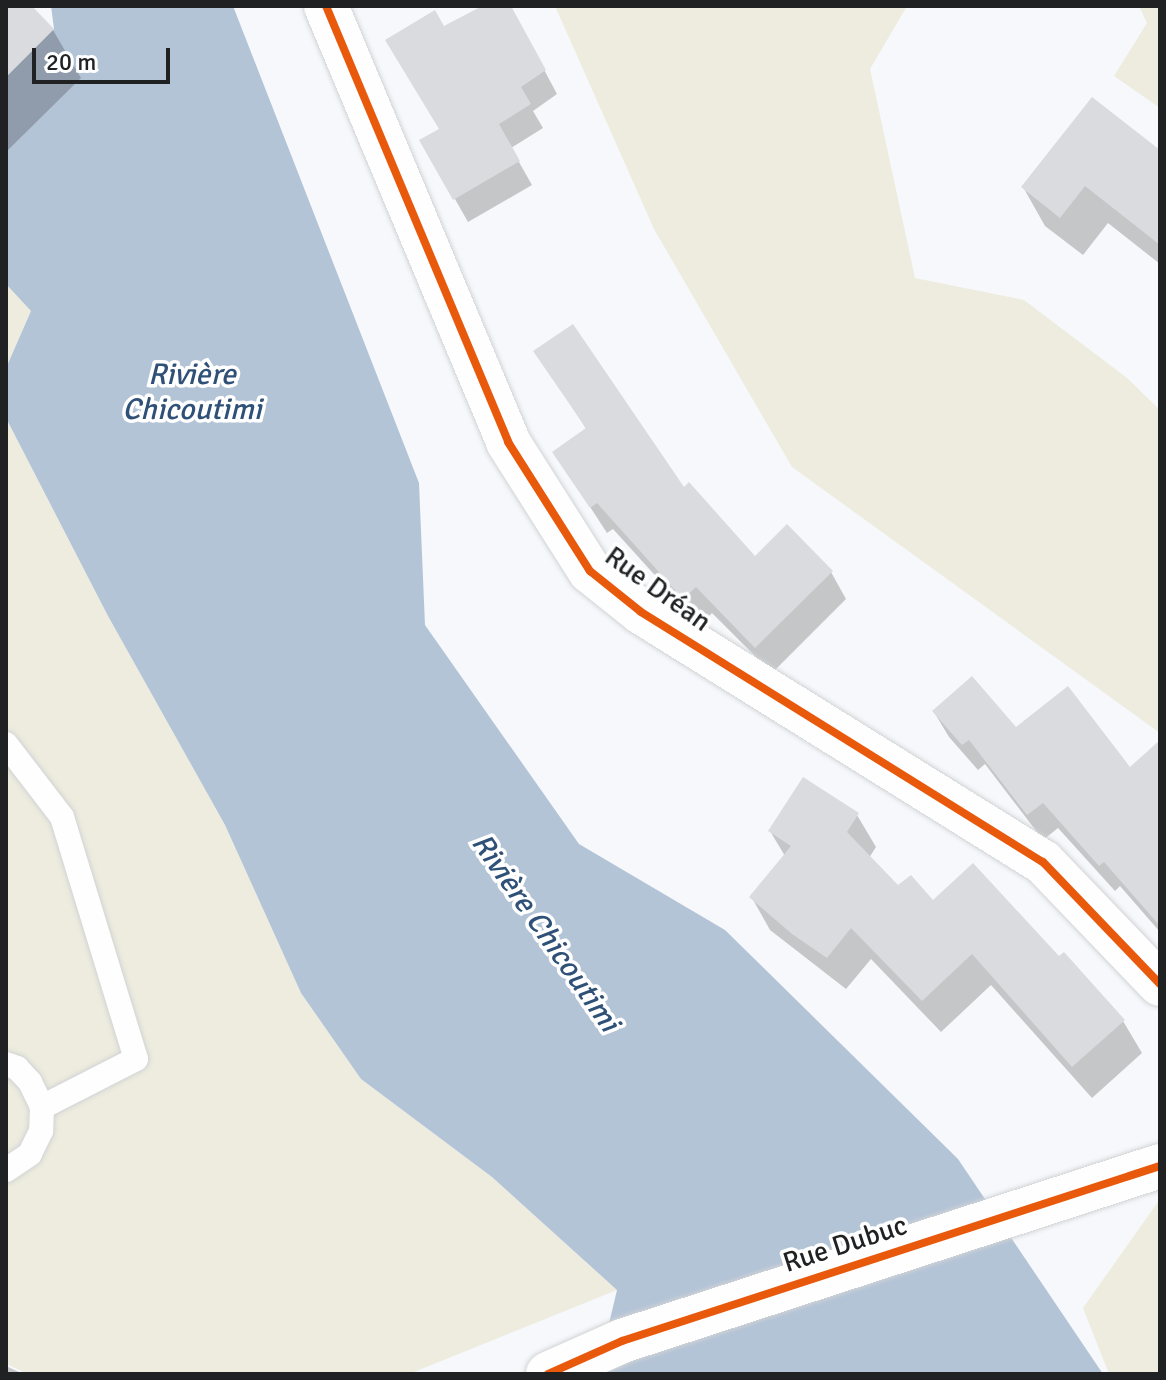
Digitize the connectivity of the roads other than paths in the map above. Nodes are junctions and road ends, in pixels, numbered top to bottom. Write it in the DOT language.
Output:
graph roads {
  1 [pos="326,6"];
  2 [pos="6,744"];
  3 [pos="1160,984"];
  4 [pos="6,1064"];
  5 [pos="42,1107"];
  6 [pos="6,1170"];
  7 [pos="1140,1172"];
  8 [pos="548,1374"];
  1 -- 3 [label="street, Rue Dréan"];
  2 -- 5 [label="lane"];
  4 -- 5 [label="lane"];
  5 -- 6 [label="lane"];
  7 -- 8 [label="street, Rue Dubuc"];
}
